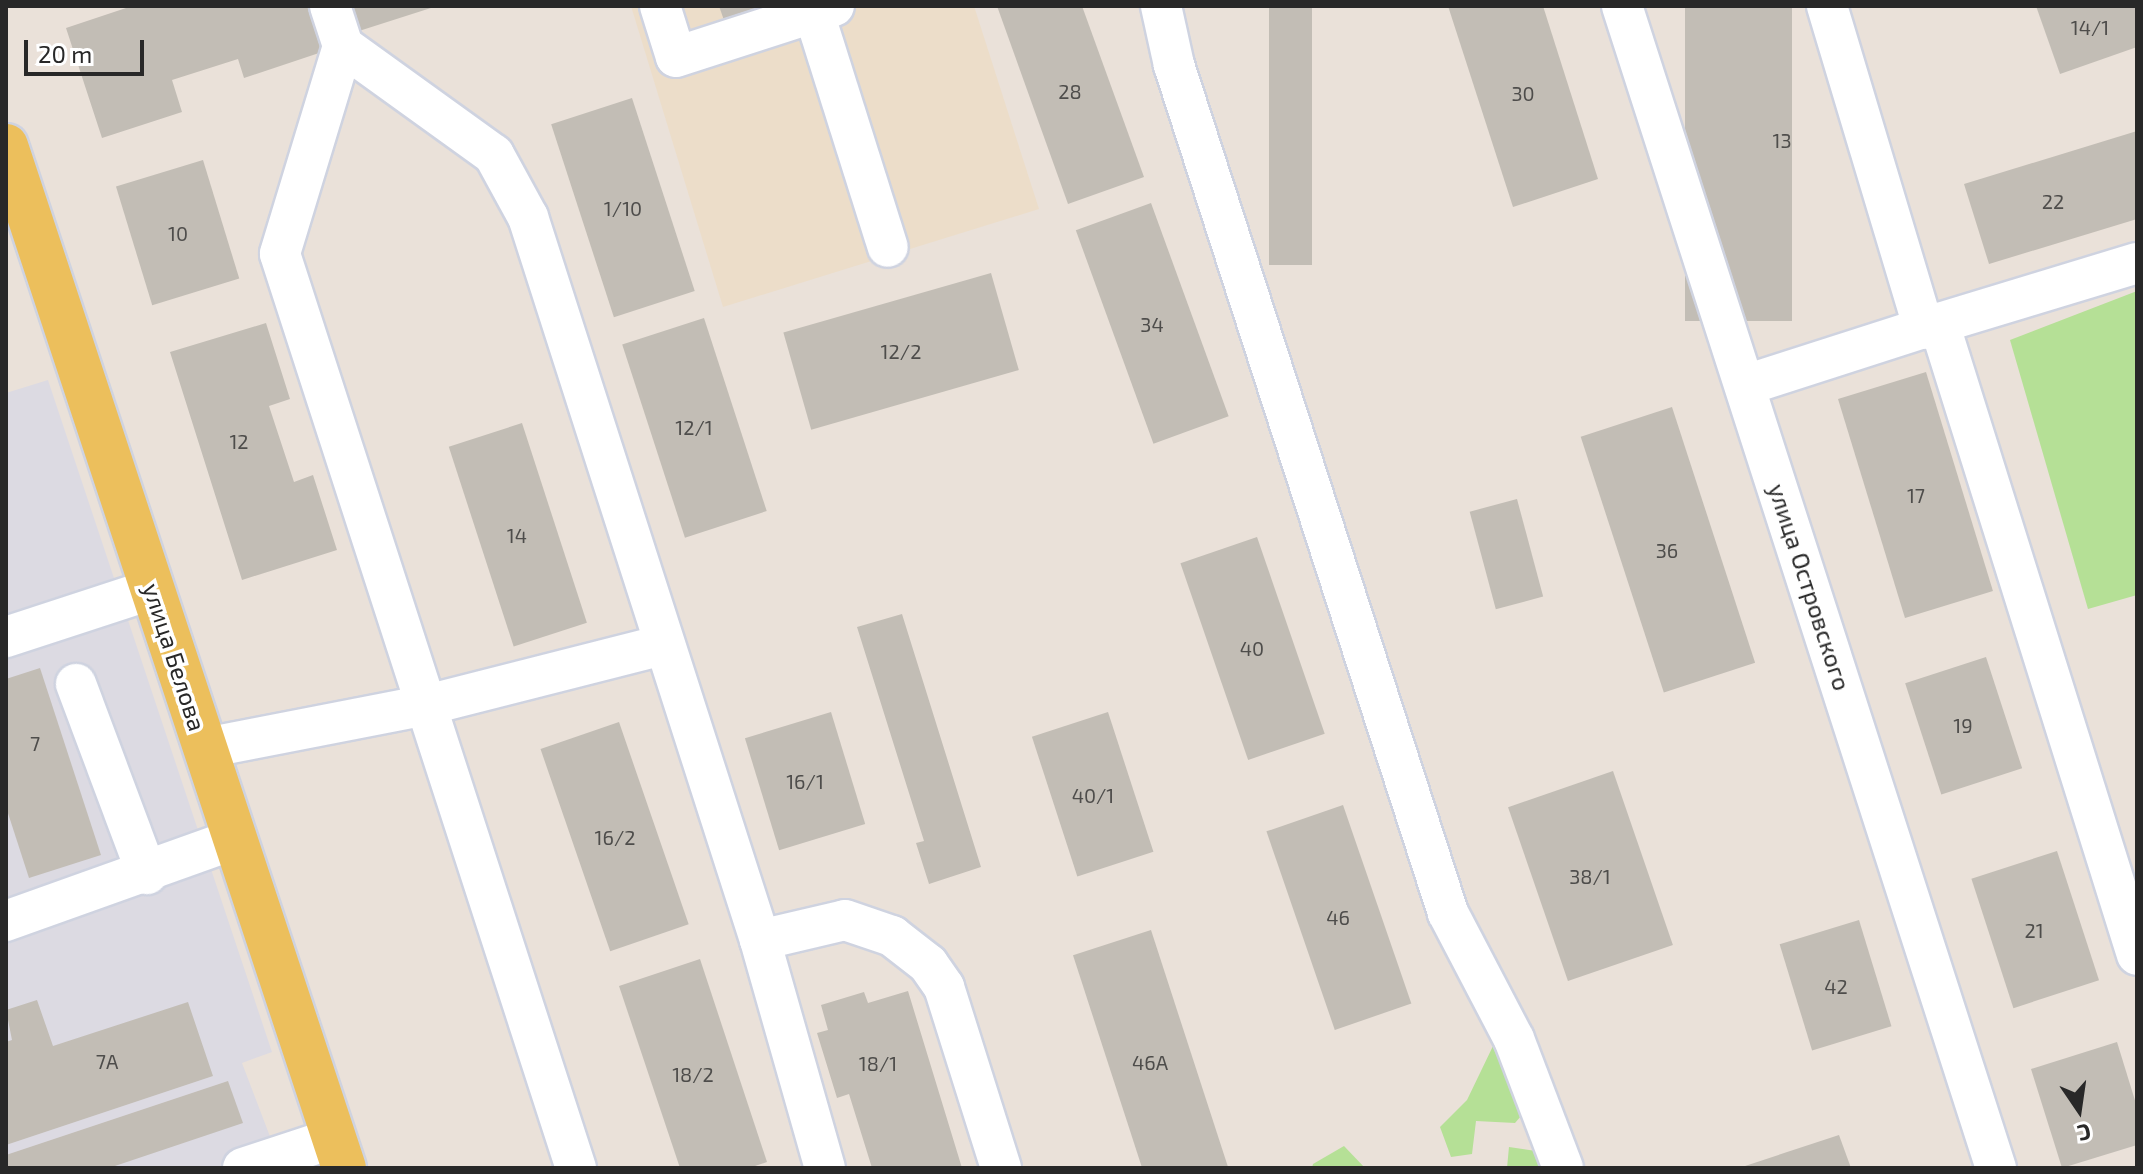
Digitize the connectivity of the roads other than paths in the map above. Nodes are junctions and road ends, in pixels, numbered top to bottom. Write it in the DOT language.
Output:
graph roads {
  1 [pos="330,6"];
  2 [pos="660,6"];
  3 [pos="1161,6"];
  4 [pos="1622,6"];
  5 [pos="1827,6"];
  6 [pos="824,9"];
  7 [pos="343,46"];
  8 [pos="10,169"];
  9 [pos="888,247"];
  10 [pos="2137,263"];
  11 [pos="1931,326"];
  12 [pos="1746,385"];
  13 [pos="153,589"];
  14 [pos="6,637"];
  15 [pos="663,645"];
  16 [pos="76,684"];
  17 [pos="427,705"];
  18 [pos="205,748"];
  19 [pos="235,839"];
  20 [pos="147,874"];
  21 [pos="6,921"];
  22 [pos="760,940"];
  23 [pos="2137,955"];
  24 [pos="339,1153"];
  25 [pos="243,1168"];
  26 [pos="576,1168"];
  27 [pos="825,1168"];
  28 [pos="1001,1168"];
  29 [pos="1563,1168"];
  30 [pos="1996,1168"];
  1 -- 7 [label="street"];
  2 -- 6 [label="street"];
  3 -- 29 [label="street"];
  4 -- 12 [label="street, улица Островского"];
  5 -- 11 [label="street"];
  6 -- 9 [label="street"];
  7 -- 15 [label="street"];
  7 -- 17 [label="street"];
  8 -- 13 [label="main road, улица Белова"];
  10 -- 11 [label="street"];
  11 -- 12 [label="street"];
  11 -- 23 [label="street"];
  12 -- 30 [label="street, улица Островского"];
  13 -- 14 [label="street"];
  13 -- 18 [label="main road, улица Белова"];
  15 -- 17 [label="street"];
  15 -- 22 [label="street"];
  16 -- 20 [label="street"];
  17 -- 18 [label="street"];
  17 -- 26 [label="street"];
  18 -- 19 [label="main road, улица Белова"];
  19 -- 20 [label="street"];
  19 -- 24 [label="main road, улица Белова"];
  20 -- 21 [label="street"];
  22 -- 27 [label="street"];
  22 -- 28 [label="street"];
  24 -- 25 [label="street"];
}
